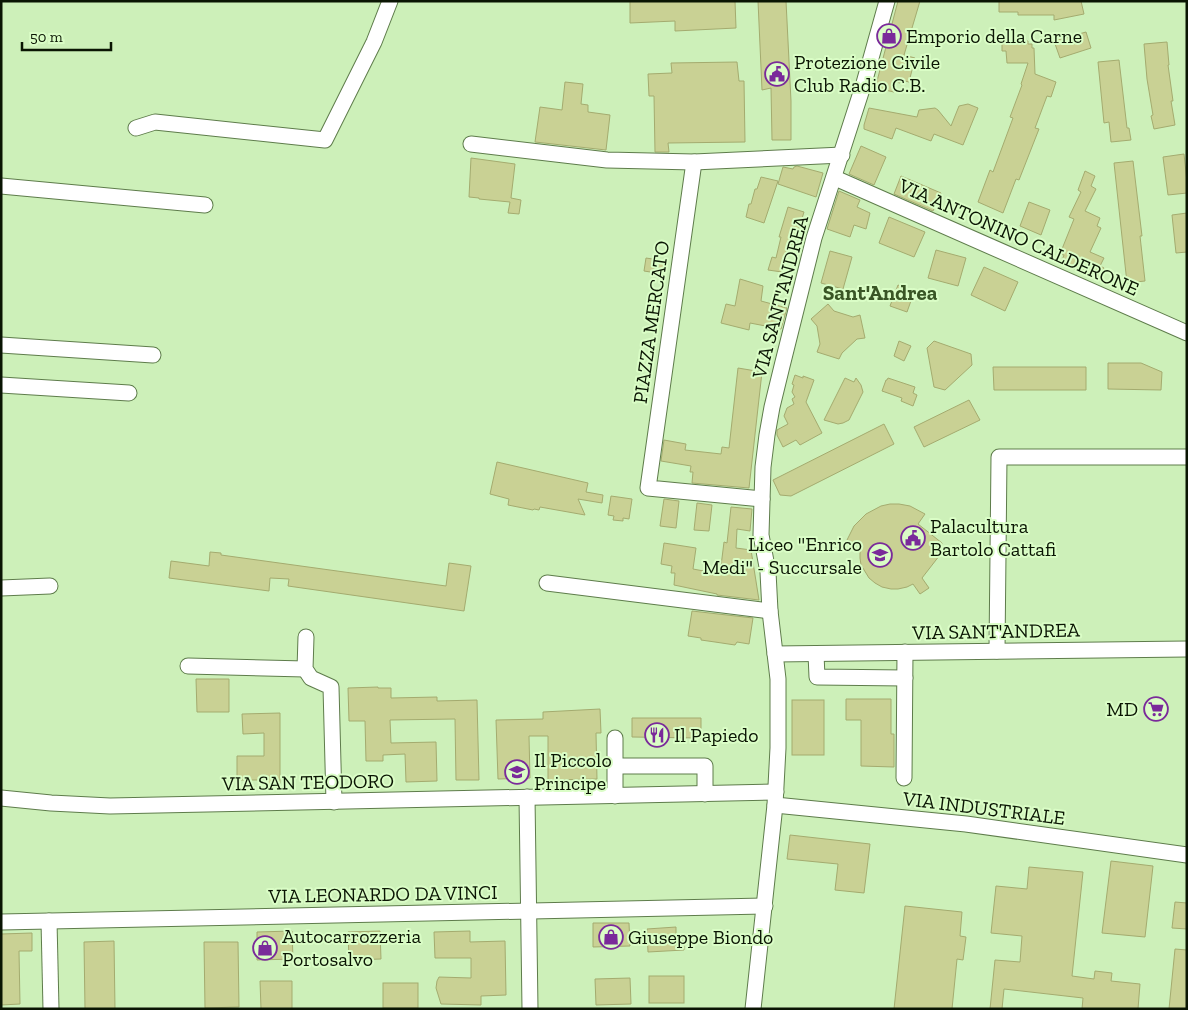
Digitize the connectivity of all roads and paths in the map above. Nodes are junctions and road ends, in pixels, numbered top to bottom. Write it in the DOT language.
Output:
graph roads {
  1 [pos="390,1"];
  2 [pos="887,1"];
  3 [pos="136,128"];
  4 [pos="470,144"];
  5 [pos="842,155"];
  6 [pos="694,162"];
  7 [pos="835,178"];
  8 [pos="1,186"];
  9 [pos="205,204"];
  10 [pos="1187,333"];
  11 [pos="1,345"];
  12 [pos="153,355"];
  13 [pos="1,385"];
  14 [pos="129,393"];
  15 [pos="1187,457"];
  16 [pos="762,499"];
  17 [pos="547,583"];
  18 [pos="50,586"];
  19 [pos="1,588"];
  20 [pos="770,611"];
  21 [pos="306,637"];
  22 [pos="1187,649"];
  23 [pos="997,651"];
  24 [pos="905,652"];
  25 [pos="775,654"];
  26 [pos="816,654"];
  27 [pos="188,666"];
  28 [pos="305,669"];
  29 [pos="905,678"];
  30 [pos="615,738"];
  31 [pos="615,766"];
  32 [pos="904,778"];
  33 [pos="705,794"];
  34 [pos="615,796"];
  35 [pos="1,798"];
  36 [pos="526,798"];
  37 [pos="776,799"];
  38 [pos="334,802"];
  39 [pos="1187,855"];
  40 [pos="765,906"];
  41 [pos="528,911"];
  42 [pos="49,921"];
  43 [pos="1,922"];
  44 [pos="51,1009"];
  45 [pos="530,1009"];
  46 [pos="753,1009"];
  1 -- 3 [label="street"];
  2 -- 5 [label="street, VIA SANT'ANDREA"];
  4 -- 6 [label="street"];
  5 -- 6 [label="street"];
  5 -- 7 [label="street, VIA SANT'ANDREA"];
  6 -- 16 [label="street, PIAZZA MERCATO"];
  7 -- 10 [label="street, VIA ANTONINO CALDERONE"];
  7 -- 16 [label="street, VIA SANT'ANDREA"];
  8 -- 9 [label="street"];
  11 -- 12 [label="street"];
  13 -- 14 [label="street"];
  15 -- 23 [label="street"];
  16 -- 20 [label="street, VIA SANT'ANDREA"];
  17 -- 20 [label="street"];
  18 -- 19 [label="street"];
  20 -- 25 [label="street, VIA SANT'ANDREA"];
  21 -- 28 [label="street"];
  22 -- 23 [label="street, VIA SANT'ANDREA"];
  23 -- 24 [label="street, VIA SANT'ANDREA"];
  24 -- 26 [label="street, VIA SANT'ANDREA"];
  24 -- 29 [label="street"];
  25 -- 26 [label="street, VIA SANT'ANDREA"];
  25 -- 37 [label="street, VIA SANT'ANDREA"];
  26 -- 29 [label="street"];
  27 -- 28 [label="street"];
  28 -- 38 [label="street"];
  29 -- 32 [label="street"];
  30 -- 31 [label="street"];
  31 -- 33 [label="street"];
  31 -- 34 [label="street"];
  33 -- 34 [label="street, VIA SAN TEODORO"];
  33 -- 37 [label="street, VIA SAN TEODORO"];
  34 -- 36 [label="street, VIA SAN TEODORO"];
  35 -- 38 [label="street, VIA SAN TEODORO"];
  36 -- 38 [label="street, VIA SAN TEODORO"];
  36 -- 41 [label="street"];
  37 -- 39 [label="street, VIA INDUSTRIALE"];
  37 -- 40 [label="street, VIA SANT'ANDREA"];
  40 -- 41 [label="street, VIA LEONARDO DA VINCI"];
  40 -- 46 [label="street, VIA SANT'ANDREA"];
  41 -- 42 [label="street, VIA LEONARDO DA VINCI"];
  41 -- 45 [label="street"];
  42 -- 43 [label="street, VIA LEONARDO DA VINCI"];
  42 -- 44 [label="street"];
}
